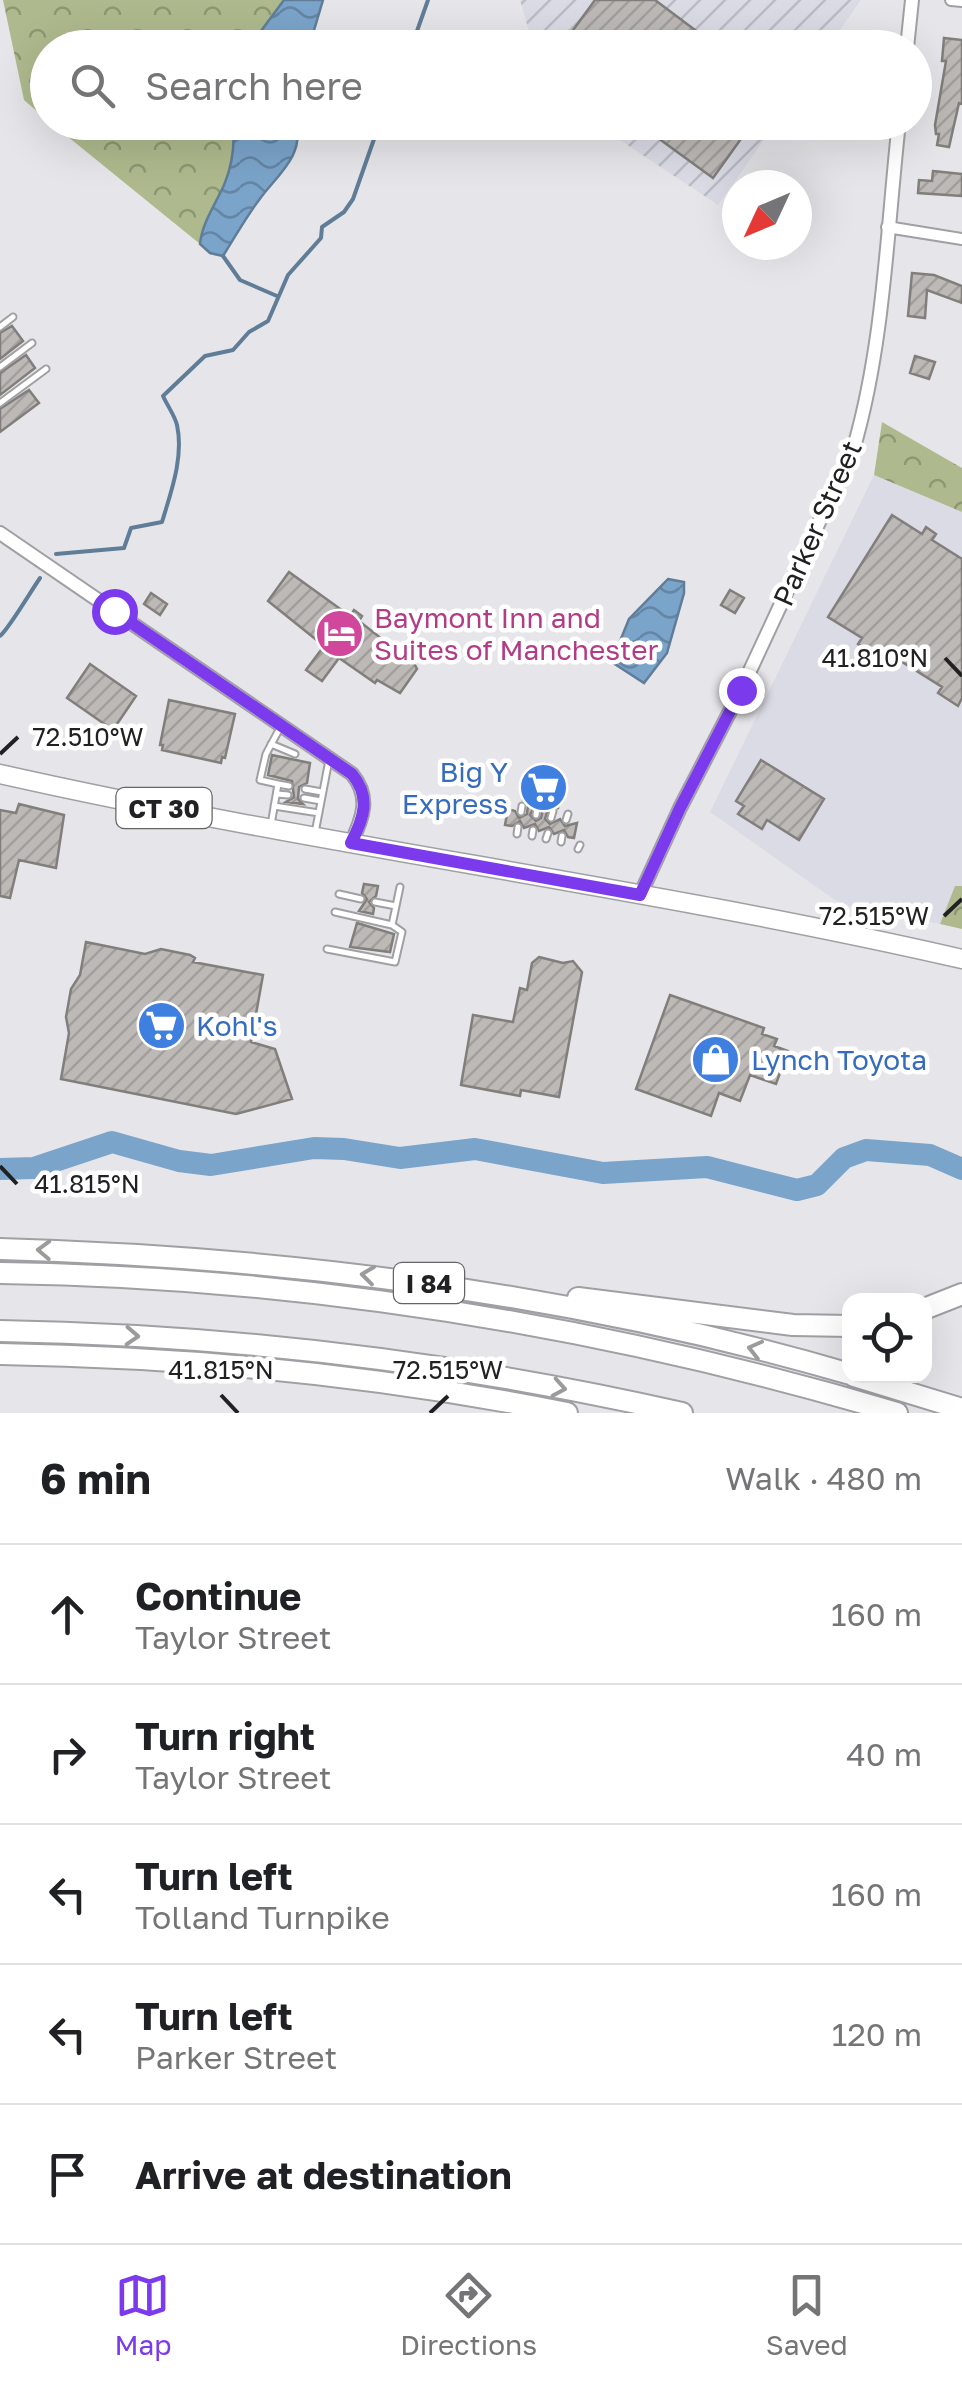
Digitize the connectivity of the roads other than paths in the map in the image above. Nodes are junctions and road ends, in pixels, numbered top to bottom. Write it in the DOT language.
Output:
graph roads {
  1 [pos="912,0"];
  2 [pos="951,0"];
  3 [pos="962,1"];
  4 [pos="909,30"];
  5 [pos="897,140"];
  6 [pos="887,228"];
  7 [pos="962,239"];
  8 [pos="13,317"];
  9 [pos="0,327"];
  10 [pos="32,344"];
  11 [pos="0,368"];
  12 [pos="46,369"];
  13 [pos="0,403"];
  14 [pos="0,533"];
  15 [pos="281,724"];
  16 [pos="271,744"];
  17 [pos="295,754"];
  18 [pos="330,758"];
  19 [pos="0,774"];
  20 [pos="278,784"];
  21 [pos="289,786"];
  22 [pos="306,789"];
  23 [pos="323,792"];
  24 [pos="277,794"];
  25 [pos="288,795"];
  26 [pos="304,798"];
  27 [pos="321,801"];
  28 [pos="274,806"];
  29 [pos="319,813"];
  30 [pos="270,828"];
  31 [pos="314,836"];
  32 [pos="351,843"];
  33 [pos="400,886"];
  34 [pos="339,894"];
  35 [pos="640,895"];
  36 [pos="361,899"];
  37 [pos="375,902"];
  38 [pos="396,906"];
  39 [pos="335,912"];
  40 [pos="392,925"];
  41 [pos="327,950"];
  42 [pos="962,959"];
  43 [pos="0,1249"];
  44 [pos="0,1272"];
  45 [pos="444,1286"];
  46 [pos="962,1294"];
  47 [pos="932,1306"];
  48 [pos="842,1326"];
  49 [pos="0,1332"];
  50 [pos="0,1354"];
  51 [pos="842,1373"];
  52 [pos="878,1383"];
  53 [pos="962,1409"];
  54 [pos="567,1413"];
  55 [pos="682,1413"];
  56 [pos="897,1413"];
  1 -- 4 [label="street"];
  2 -- 3 [label="street"];
  5 -- 6 [label="street, Parker Street"];
  6 -- 7 [label="street"];
  6 -- 35 [label="street, Parker Street"];
  8 -- 9 [label="lane"];
  10 -- 11 [label="lane"];
  12 -- 13 [label="lane"];
  14 -- 15 [label="street"];
  15 -- 16 [label="lane"];
  15 -- 18 [label="street"];
  16 -- 17 [label="lane"];
  16 -- 20 [label="lane"];
  18 -- 23 [label="lane"];
  18 -- 32 [label="street"];
  19 -- 30 [label="main road, CT 30"];
  20 -- 21 [label="lane"];
  20 -- 24 [label="lane"];
  22 -- 23 [label="lane"];
  23 -- 27 [label="lane"];
  24 -- 25 [label="lane"];
  24 -- 28 [label="lane"];
  26 -- 27 [label="lane"];
  27 -- 29 [label="lane"];
  28 -- 29 [label="lane"];
  28 -- 30 [label="lane"];
  29 -- 31 [label="lane"];
  30 -- 31 [label="main road, CT 30"];
  31 -- 32 [label="main road, CT 30"];
  32 -- 35 [label="main road, CT 30"];
  33 -- 38 [label="lane"];
  34 -- 36 [label="lane"];
  35 -- 42 [label="main road, CT 30"];
  37 -- 38 [label="lane"];
  38 -- 40 [label="lane"];
  39 -- 40 [label="lane"];
  40 -- 41 [label="lane"];
  45 -- 43 [label="highway, I 84, one-way"];
  44 -- 56 [label="highway"];
  45 -- 48 [label="highway"];
  51 -- 45 [label="highway, I 84, one-way"];
  46 -- 47 [label="highway"];
  49 -- 55 [label="highway, one-way"];
  50 -- 54 [label="highway"];
  52 -- 53 [label="highway, I 84"];
}
